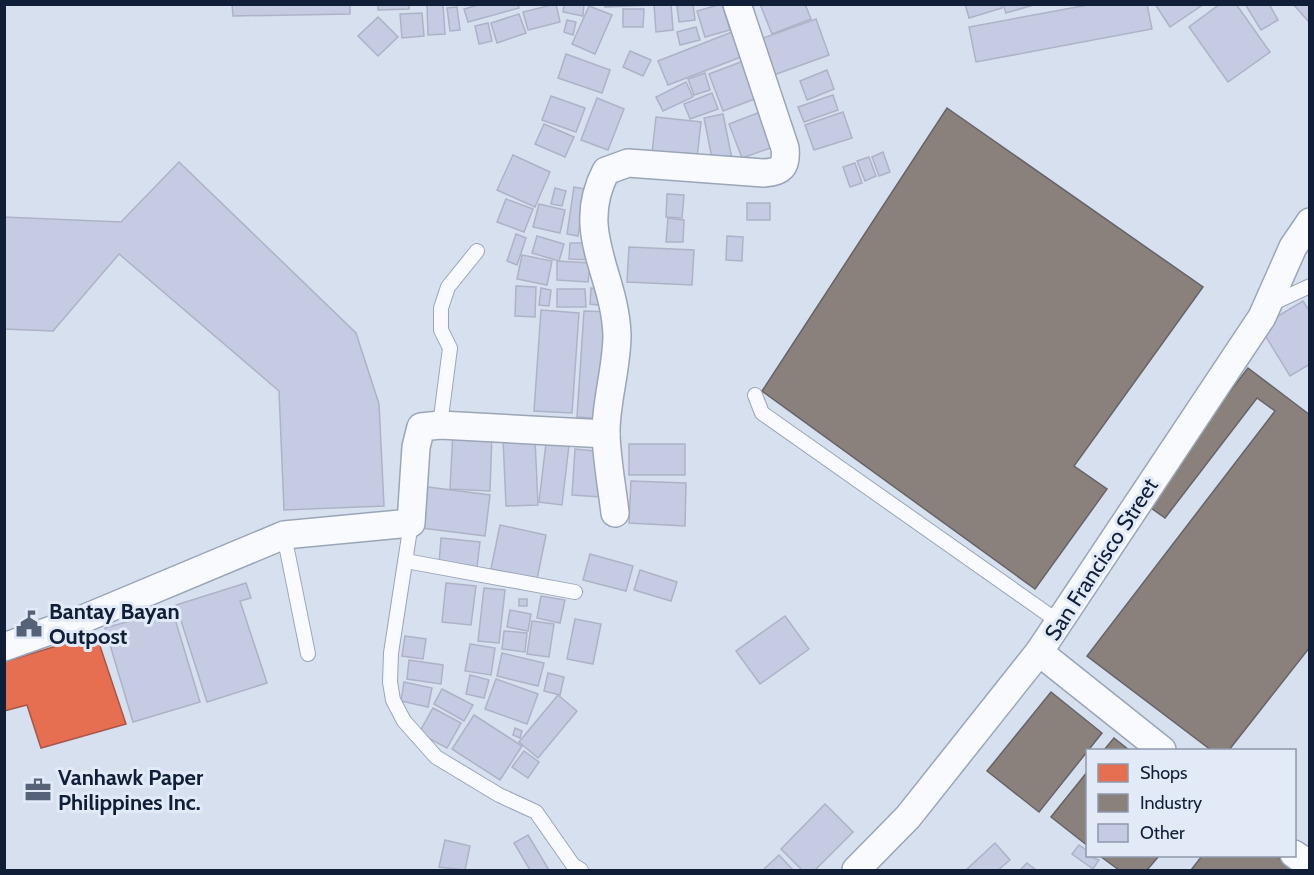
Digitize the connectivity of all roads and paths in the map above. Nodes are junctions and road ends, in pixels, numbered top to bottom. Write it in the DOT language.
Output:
graph roads {
  1 [pos="737,4"];
  2 [pos="1310,222"];
  3 [pos="477,251"];
  4 [pos="1310,286"];
  5 [pos="1267,306"];
  6 [pos="755,395"];
  7 [pos="440,425"];
  8 [pos="606,434"];
  9 [pos="615,513"];
  10 [pos="411,523"];
  11 [pos="284,535"];
  12 [pos="406,561"];
  13 [pos="575,592"];
  14 [pos="1059,622"];
  15 [pos="4,647"];
  16 [pos="1039,652"];
  17 [pos="308,654"];
  18 [pos="1161,749"];
  19 [pos="1296,855"];
  20 [pos="1310,865"];
  21 [pos="865,867"];
  22 [pos="581,870"];
  1 -- 8 [label="street"];
  2 -- 5 [label="street, San Francisco Street"];
  3 -- 7 [label="lane"];
  4 -- 5 [label="lane"];
  5 -- 14 [label="street, San Francisco Street"];
  6 -- 14 [label="lane"];
  7 -- 8 [label="street"];
  7 -- 10 [label="street"];
  8 -- 9 [label="street"];
  10 -- 11 [label="street"];
  10 -- 12 [label="lane"];
  11 -- 15 [label="street"];
  11 -- 17 [label="lane"];
  12 -- 13 [label="lane"];
  12 -- 22 [label="lane"];
  14 -- 16 [label="street, San Francisco Street"];
  16 -- 18 [label="street"];
  16 -- 21 [label="street, San Francisco Street"];
  19 -- 20 [label="street"];
}
